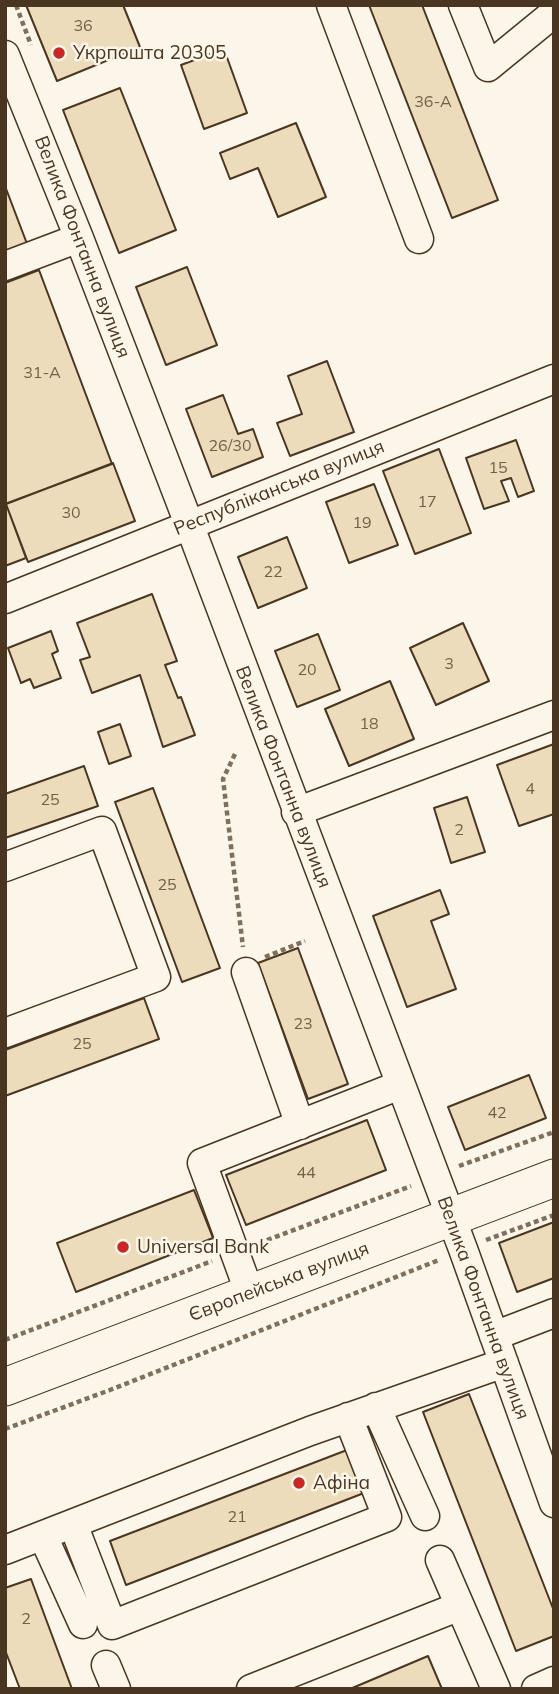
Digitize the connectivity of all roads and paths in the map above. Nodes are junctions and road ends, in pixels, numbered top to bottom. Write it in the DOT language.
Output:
graph roads {
  1 [pos="331,5"];
  2 [pos="463,5"];
  3 [pos="554,13"];
  4 [pos="9,73"];
  5 [pos="79,238"];
  6 [pos="419,239"];
  7 [pos="5,266"];
  8 [pos="554,379"];
  9 [pos="189,524"];
  10 [pos="5,599"];
  11 [pos="554,715"];
  12 [pos="235,754"];
  13 [pos="296,812"];
  14 [pos="5,867"];
  15 [pos="305,942"];
  16 [pos="246,972"];
  17 [pos="5,1033"];
  18 [pos="400,1085"];
  19 [pos="300,1125"];
  20 [pos="554,1178"];
  21 [pos="554,1215"];
  22 [pos="457,1233"];
  23 [pos="250,1294"];
  24 [pos="554,1313"];
  25 [pos="494,1336"];
  26 [pos="503,1363"];
  27 [pos="5,1387"];
  28 [pos="376,1407"];
  29 [pos="348,1417"];
  30 [pos="5,1429"];
  31 [pos="554,1503"];
  32 [pos="425,1516"];
  33 [pos="73,1524"];
  34 [pos="43,1535"];
  35 [pos="5,1550"];
  36 [pos="440,1560"];
  37 [pos="460,1606"];
  38 [pos="83,1624"];
  39 [pos="554,1681"];
  40 [pos="251,1689"];
  41 [pos="496,1689"];
  42 [pos="536,1689"];
  1 -- 6 [label="street"];
  2 -- 3 [label="street"];
  4 -- 5 [label="street, Велика Фонтанна вулиця"];
  5 -- 7 [label="street"];
  5 -- 9 [label="street, Велика Фонтанна вулиця"];
  8 -- 9 [label="street, Республіканська вулиця"];
  9 -- 10 [label="street, Республіканська вулиця"];
  9 -- 13 [label="street, Велика Фонтанна вулиця"];
  11 -- 13 [label="street"];
  12 -- 16 [label="path"];
  13 -- 18 [label="street, Велика Фонтанна вулиця"];
  14 -- 17 [label="street"];
  15 -- 16 [label="path"];
  16 -- 19 [label="street"];
  18 -- 19 [label="street"];
  18 -- 22 [label="street, Велика Фонтанна вулиця"];
  19 -- 23 [label="street"];
  20 -- 22 [label="main road, Європейська вулиця"];
  21 -- 22 [label="path"];
  22 -- 23 [label="main road, Європейська вулиця"];
  22 -- 25 [label="street, Велика Фонтанна вулиця"];
  22 -- 30 [label="path"];
  23 -- 27 [label="main road, Європейська вулиця"];
  24 -- 25 [label="street"];
  25 -- 26 [label="street, Велика Фонтанна вулиця"];
  26 -- 28 [label="street"];
  26 -- 31 [label="street, Велика Фонтанна вулиця"];
  28 -- 29 [label="street"];
  28 -- 32 [label="street"];
  29 -- 33 [label="street"];
  29 -- 33 [label="street"];
  33 -- 34 [label="street"];
  34 -- 35 [label="street"];
  34 -- 38 [label="street"];
  36 -- 37 [label="street"];
  37 -- 40 [label="street"];
  37 -- 41 [label="street"];
  39 -- 42 [label="street"];
}
